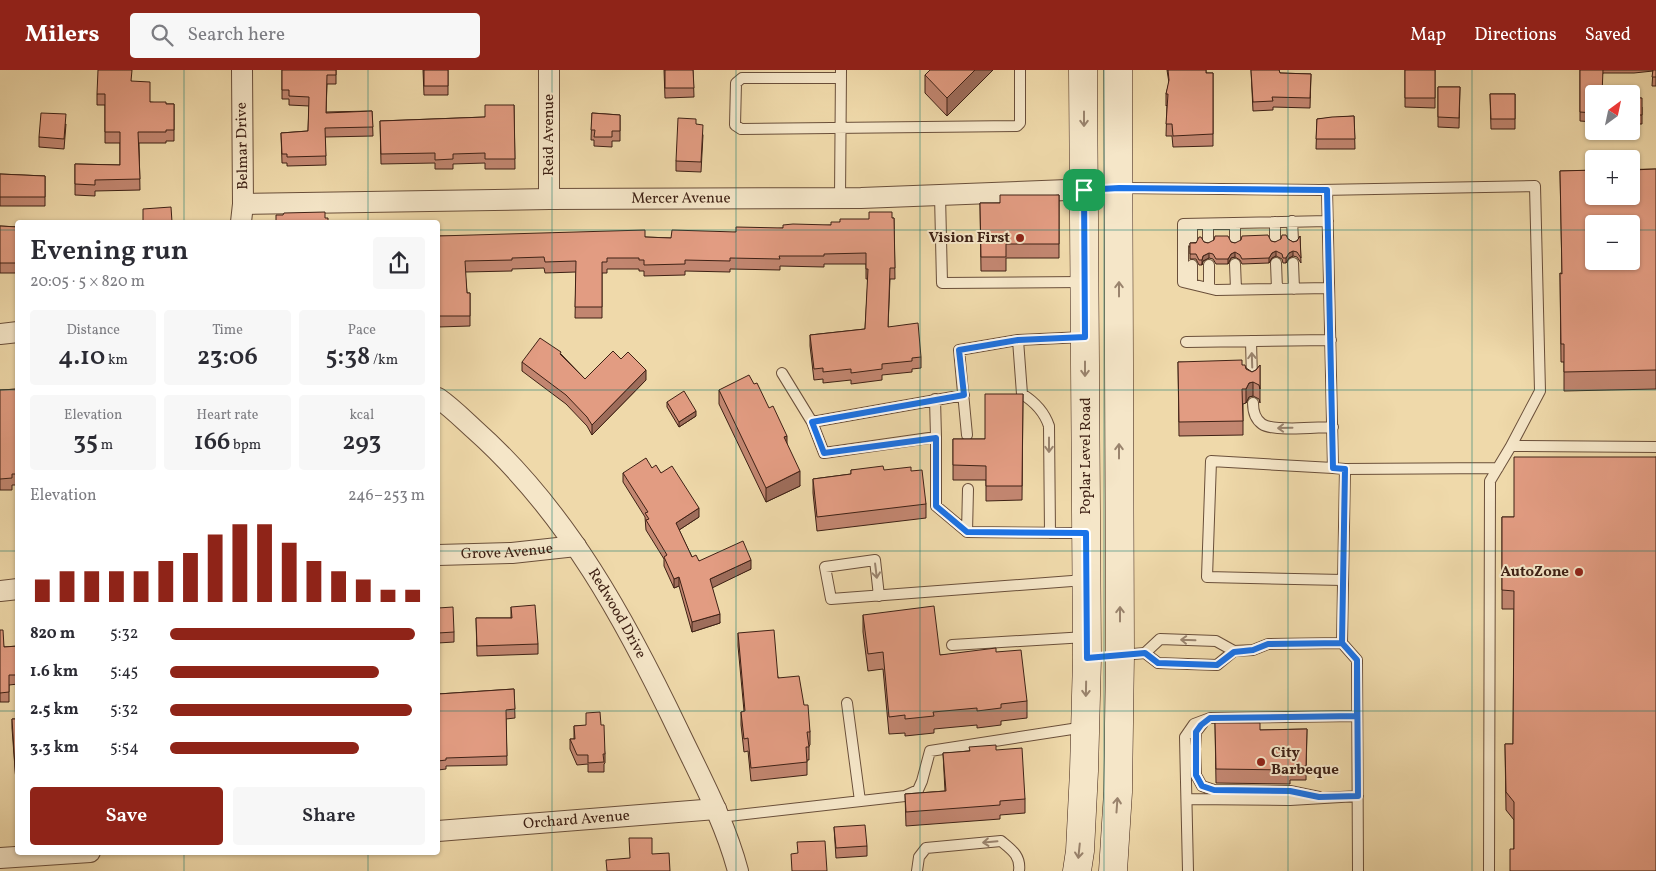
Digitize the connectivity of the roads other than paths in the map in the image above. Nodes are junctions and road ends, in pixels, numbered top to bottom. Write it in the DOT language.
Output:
graph roads {
  1 [pos="242,70"];
  2 [pos="549,70"];
  3 [pos="1020,70"];
  4 [pos="1083,70"];
  5 [pos="1118,70"];
  6 [pos="841,74"];
  7 [pos="841,129"];
  8 [pos="1119,188"];
  9 [pos="1084,190"];
  10 [pos="1327,190"];
  11 [pos="940,195"];
  12 [pos="840,198"];
  13 [pos="548,199"];
  14 [pos="242,213"];
  15 [pos="1292,221"];
  16 [pos="1328,221"];
  17 [pos="1275,222"];
  18 [pos="1235,223"];
  19 [pos="1192,224"];
  20 [pos="1208,224"];
  21 [pos="1275,240"];
  22 [pos="1293,240"];
  23 [pos="1208,241"];
  24 [pos="1235,241"];
  25 [pos="1192,242"];
  26 [pos="1276,263"];
  27 [pos="1293,263"];
  28 [pos="1235,264"];
  29 [pos="1192,265"];
  30 [pos="1208,265"];
  31 [pos="1085,282"];
  32 [pos="1192,284"];
  33 [pos="1209,288"];
  34 [pos="1294,288"];
  35 [pos="1329,288"];
  36 [pos="1277,289"];
  37 [pos="1236,290"];
  38 [pos="15,332"];
  39 [pos="0,334"];
  40 [pos="1085,337"];
  41 [pos="1018,340"];
  42 [pos="1330,340"];
  43 [pos="1251,341"];
  44 [pos="1186,342"];
  45 [pos="782,373"];
  46 [pos="1252,379"];
  47 [pos="964,395"];
  48 [pos="935,399"];
  49 [pos="440,400"];
  50 [pos="1253,403"];
  51 [pos="812,422"];
  52 [pos="1333,427"];
  53 [pos="966,435"];
  54 [pos="936,438"];
  55 [pos="1512,446"];
  56 [pos="1656,446"];
  57 [pos="1333,468"];
  58 [pos="1498,468"];
  59 [pos="1345,469"];
  60 [pos="968,489"];
  61 [pos="967,532"];
  62 [pos="1050,533"];
  63 [pos="1086,533"];
  64 [pos="576,546"];
  65 [pos="440,555"];
  66 [pos="1086,580"];
  67 [pos="1343,580"];
  68 [pos="15,589"];
  69 [pos="0,591"];
  70 [pos="879,596"];
  71 [pos="1342,643"];
  72 [pos="952,645"];
  73 [pos="1087,647"];
  74 [pos="1234,652"];
  75 [pos="1133,654"];
  76 [pos="847,703"];
  77 [pos="1357,716"];
  78 [pos="1210,718"];
  79 [pos="1085,727"];
  80 [pos="1358,796"];
  81 [pos="1319,797"];
  82 [pos="1188,799"];
  83 [pos="860,801"];
  84 [pos="718,813"];
  85 [pos="440,831"];
  86 [pos="45,855"];
  87 [pos="0,858"];
  88 [pos="738,871"];
  89 [pos="917,871"];
  90 [pos="1019,871"];
  91 [pos="1076,871"];
  92 [pos="1113,871"];
  93 [pos="1188,871"];
  94 [pos="1358,871"];
  95 [pos="1489,871"];
  1 -- 14 [label="street, Belmar Drive"];
  2 -- 13 [label="street, Reid Avenue"];
  3 -- 7 [label="lane"];
  4 -- 9 [label="main road, Poplar Level Road, one-way"];
  5 -- 8 [label="main road"];
  6 -- 7 [label="lane"];
  6 -- 7 [label="lane"];
  7 -- 12 [label="lane"];
  8 -- 9 [label="street, Mercer Avenue"];
  8 -- 10 [label="lane"];
  75 -- 8 [label="main road, one-way"];
  9 -- 11 [label="street, Mercer Avenue"];
  9 -- 31 [label="main road, Poplar Level Road"];
  10 -- 16 [label="lane"];
  10 -- 55 [label="lane"];
  11 -- 12 [label="street, Mercer Avenue"];
  11 -- 31 [label="lane"];
  12 -- 13 [label="street, Mercer Avenue"];
  13 -- 14 [label="street, Mercer Avenue"];
  15 -- 16 [label="lane"];
  15 -- 17 [label="lane"];
  15 -- 22 [label="lane"];
  16 -- 35 [label="lane"];
  17 -- 18 [label="lane"];
  17 -- 21 [label="lane"];
  18 -- 20 [label="lane"];
  18 -- 24 [label="lane"];
  19 -- 20 [label="lane"];
  19 -- 25 [label="lane"];
  19 -- 32 [label="lane"];
  20 -- 23 [label="lane"];
  26 -- 36 [label="lane"];
  27 -- 34 [label="lane"];
  28 -- 37 [label="lane"];
  29 -- 32 [label="lane"];
  30 -- 33 [label="lane"];
  31 -- 40 [label="main road, Poplar Level Road"];
  32 -- 33 [label="lane"];
  33 -- 37 [label="lane"];
  34 -- 35 [label="lane"];
  34 -- 36 [label="lane"];
  35 -- 42 [label="lane"];
  36 -- 37 [label="lane"];
  38 -- 39 [label="street"];
  40 -- 41 [label="lane"];
  40 -- 63 [label="main road, Poplar Level Road, one-way"];
  41 -- 47 [label="lane"];
  41 -- 62 [label="lane, one-way"];
  42 -- 43 [label="lane"];
  42 -- 52 [label="lane"];
  43 -- 44 [label="lane"];
  46 -- 43 [label="lane, one-way"];
  45 -- 51 [label="lane"];
  47 -- 48 [label="lane"];
  47 -- 53 [label="lane"];
  48 -- 51 [label="lane"];
  48 -- 54 [label="lane"];
  49 -- 64 [label="street, Redwood Drive"];
  52 -- 50 [label="lane, one-way"];
  51 -- 54 [label="lane"];
  52 -- 57 [label="lane"];
  54 -- 61 [label="lane"];
  55 -- 56 [label="lane"];
  55 -- 58 [label="lane"];
  57 -- 59 [label="lane"];
  57 -- 67 [label="lane"];
  58 -- 59 [label="lane"];
  58 -- 95 [label="lane"];
  59 -- 67 [label="lane"];
  60 -- 61 [label="lane"];
  61 -- 62 [label="lane"];
  62 -- 63 [label="lane"];
  63 -- 66 [label="main road, Poplar Level Road"];
  64 -- 65 [label="street, Grove Avenue"];
  64 -- 84 [label="street, Redwood Drive"];
  66 -- 70 [label="lane"];
  66 -- 73 [label="main road, Poplar Level Road"];
  67 -- 71 [label="lane"];
  68 -- 69 [label="street"];
  70 -- 70 [label="lane, one-way"];
  71 -- 74 [label="lane"];
  71 -- 77 [label="lane"];
  72 -- 73 [label="lane"];
  73 -- 75 [label="main road"];
  73 -- 79 [label="main road, Poplar Level Road, one-way"];
  74 -- 75 [label="lane"];
  74 -- 75 [label="lane, one-way"];
  92 -- 75 [label="main road, one-way"];
  76 -- 83 [label="lane"];
  77 -- 78 [label="lane"];
  77 -- 80 [label="lane"];
  78 -- 81 [label="lane"];
  78 -- 82 [label="lane"];
  79 -- 83 [label="lane"];
  79 -- 91 [label="main road, Poplar Level Road, one-way"];
  80 -- 81 [label="lane"];
  80 -- 94 [label="lane"];
  81 -- 82 [label="lane"];
  82 -- 93 [label="lane"];
  83 -- 84 [label="lane"];
  84 -- 85 [label="street, Orchard Avenue"];
  84 -- 88 [label="street, Redwood Drive"];
  86 -- 87 [label="street"];
  90 -- 89 [label="lane, one-way"];
}
